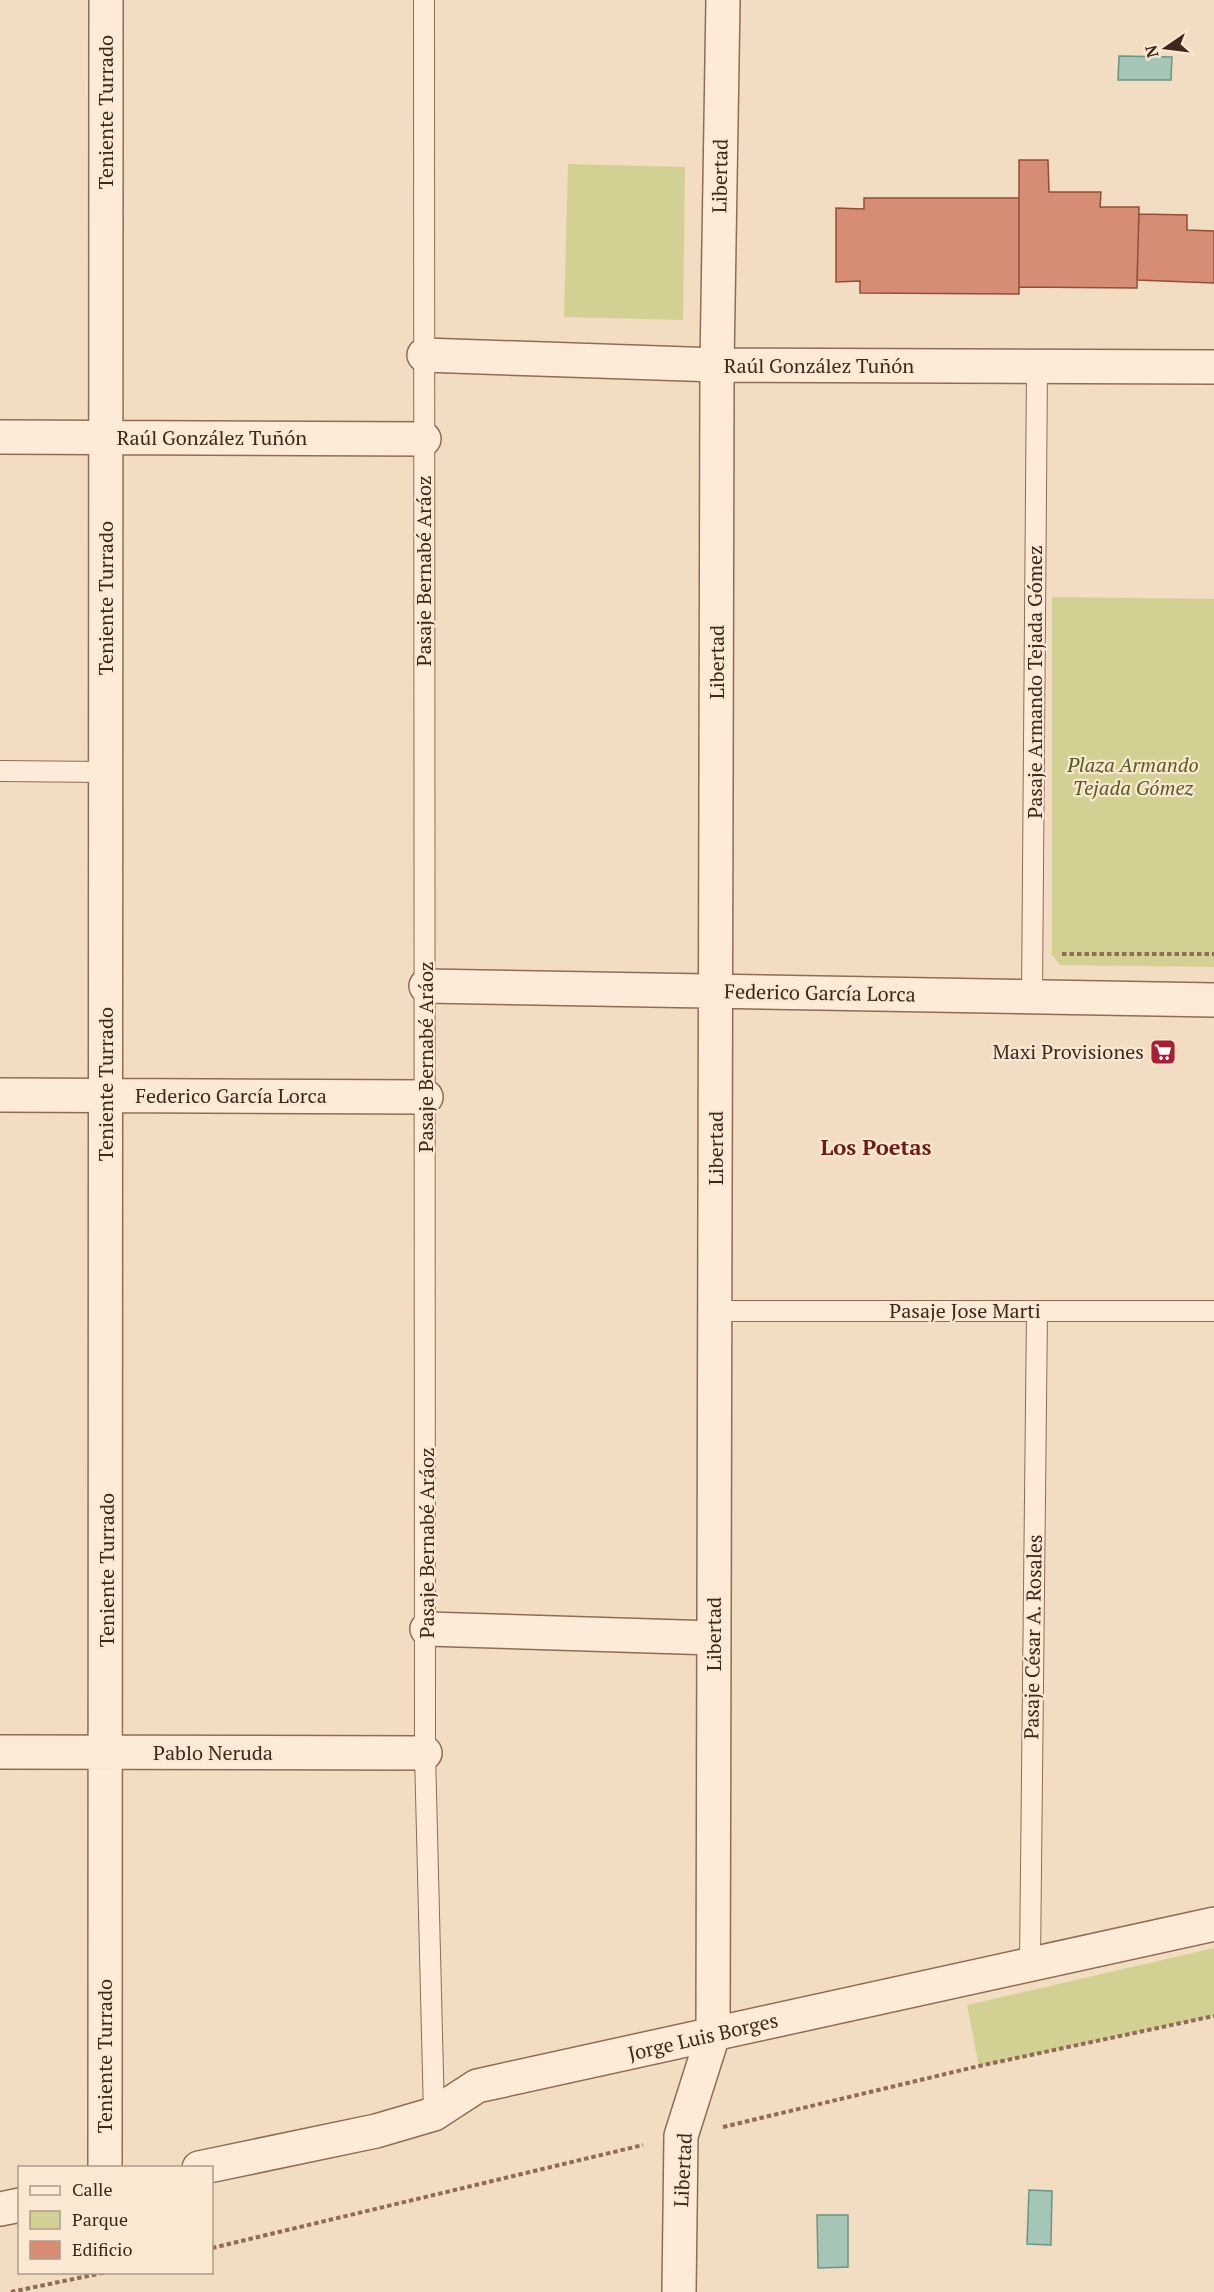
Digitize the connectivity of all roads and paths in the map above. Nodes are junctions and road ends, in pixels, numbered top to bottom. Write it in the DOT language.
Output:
graph roads {
  1 [pos="106,0"];
  2 [pos="424,0"];
  3 [pos="723,0"];
  4 [pos="424,355"];
  5 [pos="717,366"];
  6 [pos="1037,367"];
  7 [pos="1214,367"];
  8 [pos="0,437"];
  9 [pos="106,438"];
  10 [pos="424,439"];
  11 [pos="0,771"];
  12 [pos="106,772"];
  13 [pos="1214,954"];
  14 [pos="1052,955"];
  15 [pos="426,986"];
  16 [pos="716,991"];
  17 [pos="1032,996"];
  18 [pos="1214,1000"];
  19 [pos="0,1095"];
  20 [pos="106,1096"];
  21 [pos="426,1097"];
  22 [pos="715,1311"];
  23 [pos="1037,1311"];
  24 [pos="1214,1311"];
  25 [pos="427,1629"];
  26 [pos="714,1638"];
  27 [pos="0,1752"];
  28 [pos="107,1753"];
  29 [pos="425,1753"];
  30 [pos="1214,1924"];
  31 [pos="1030,1963"];
  32 [pos="1214,2016"];
  33 [pos="713,2035"];
  34 [pos="434,2114"];
  35 [pos="681,2136"];
  36 [pos="105,2166"];
  37 [pos="209,2166"];
  38 [pos="18,2205"];
  39 [pos="0,2209"];
  40 [pos="213,2248"];
  41 [pos="97,2274"];
  42 [pos="11,2292"];
  43 [pos="679,2292"];
  1 -- 9 [label="street, Teniente Turrado"];
  2 -- 4 [label="lane, Pasaje Bernabé Aráoz"];
  3 -- 5 [label="street, Libertad"];
  4 -- 5 [label="street, Raúl González Tuñón"];
  4 -- 10 [label="lane, Pasaje Bernabé Aráoz"];
  5 -- 6 [label="street, Raúl González Tuñón"];
  5 -- 16 [label="street, Libertad"];
  6 -- 7 [label="street, Raúl González Tuñón"];
  6 -- 17 [label="lane, Pasaje Armando Tejada Gómez"];
  8 -- 9 [label="street, Raúl González Tuñón"];
  9 -- 10 [label="street, Raúl González Tuñón"];
  9 -- 12 [label="street, Teniente Turrado"];
  10 -- 15 [label="lane, Pasaje Bernabé Aráoz"];
  11 -- 12 [label="lane"];
  12 -- 20 [label="street, Teniente Turrado"];
  13 -- 14 [label="path"];
  15 -- 16 [label="street, Federico García Lorca"];
  15 -- 21 [label="lane, Pasaje Bernabé Aráoz"];
  16 -- 17 [label="street, Federico García Lorca"];
  16 -- 22 [label="street, Libertad"];
  17 -- 18 [label="street, Federico García Lorca"];
  19 -- 20 [label="street, Federico García Lorca"];
  20 -- 21 [label="street, Federico García Lorca"];
  20 -- 28 [label="street, Teniente Turrado"];
  21 -- 25 [label="lane, Pasaje Bernabé Aráoz"];
  22 -- 23 [label="lane, Pasaje Jose Marti"];
  22 -- 26 [label="street, Libertad"];
  23 -- 24 [label="lane, Pasaje Jose Marti"];
  23 -- 31 [label="lane, Pasaje César A. Rosales"];
  25 -- 26 [label="street"];
  25 -- 29 [label="lane, Pasaje Bernabé Aráoz"];
  26 -- 33 [label="street, Libertad"];
  27 -- 28 [label="street, Pablo Neruda"];
  28 -- 29 [label="street, Pablo Neruda"];
  28 -- 36 [label="street, Teniente Turrado"];
  29 -- 34 [label="lane, Pasaje Bernabé Aráoz"];
  30 -- 31 [label="street, Jorge Luis Borges"];
  31 -- 33 [label="street, Jorge Luis Borges"];
  32 -- 35 [label="path"];
  33 -- 34 [label="street, Jorge Luis Borges"];
  33 -- 35 [label="street, Libertad"];
  34 -- 37 [label="street, Jorge Luis Borges"];
  35 -- 40 [label="path"];
  35 -- 43 [label="street, Libertad"];
  38 -- 39 [label="street"];
  41 -- 42 [label="path"];
}
